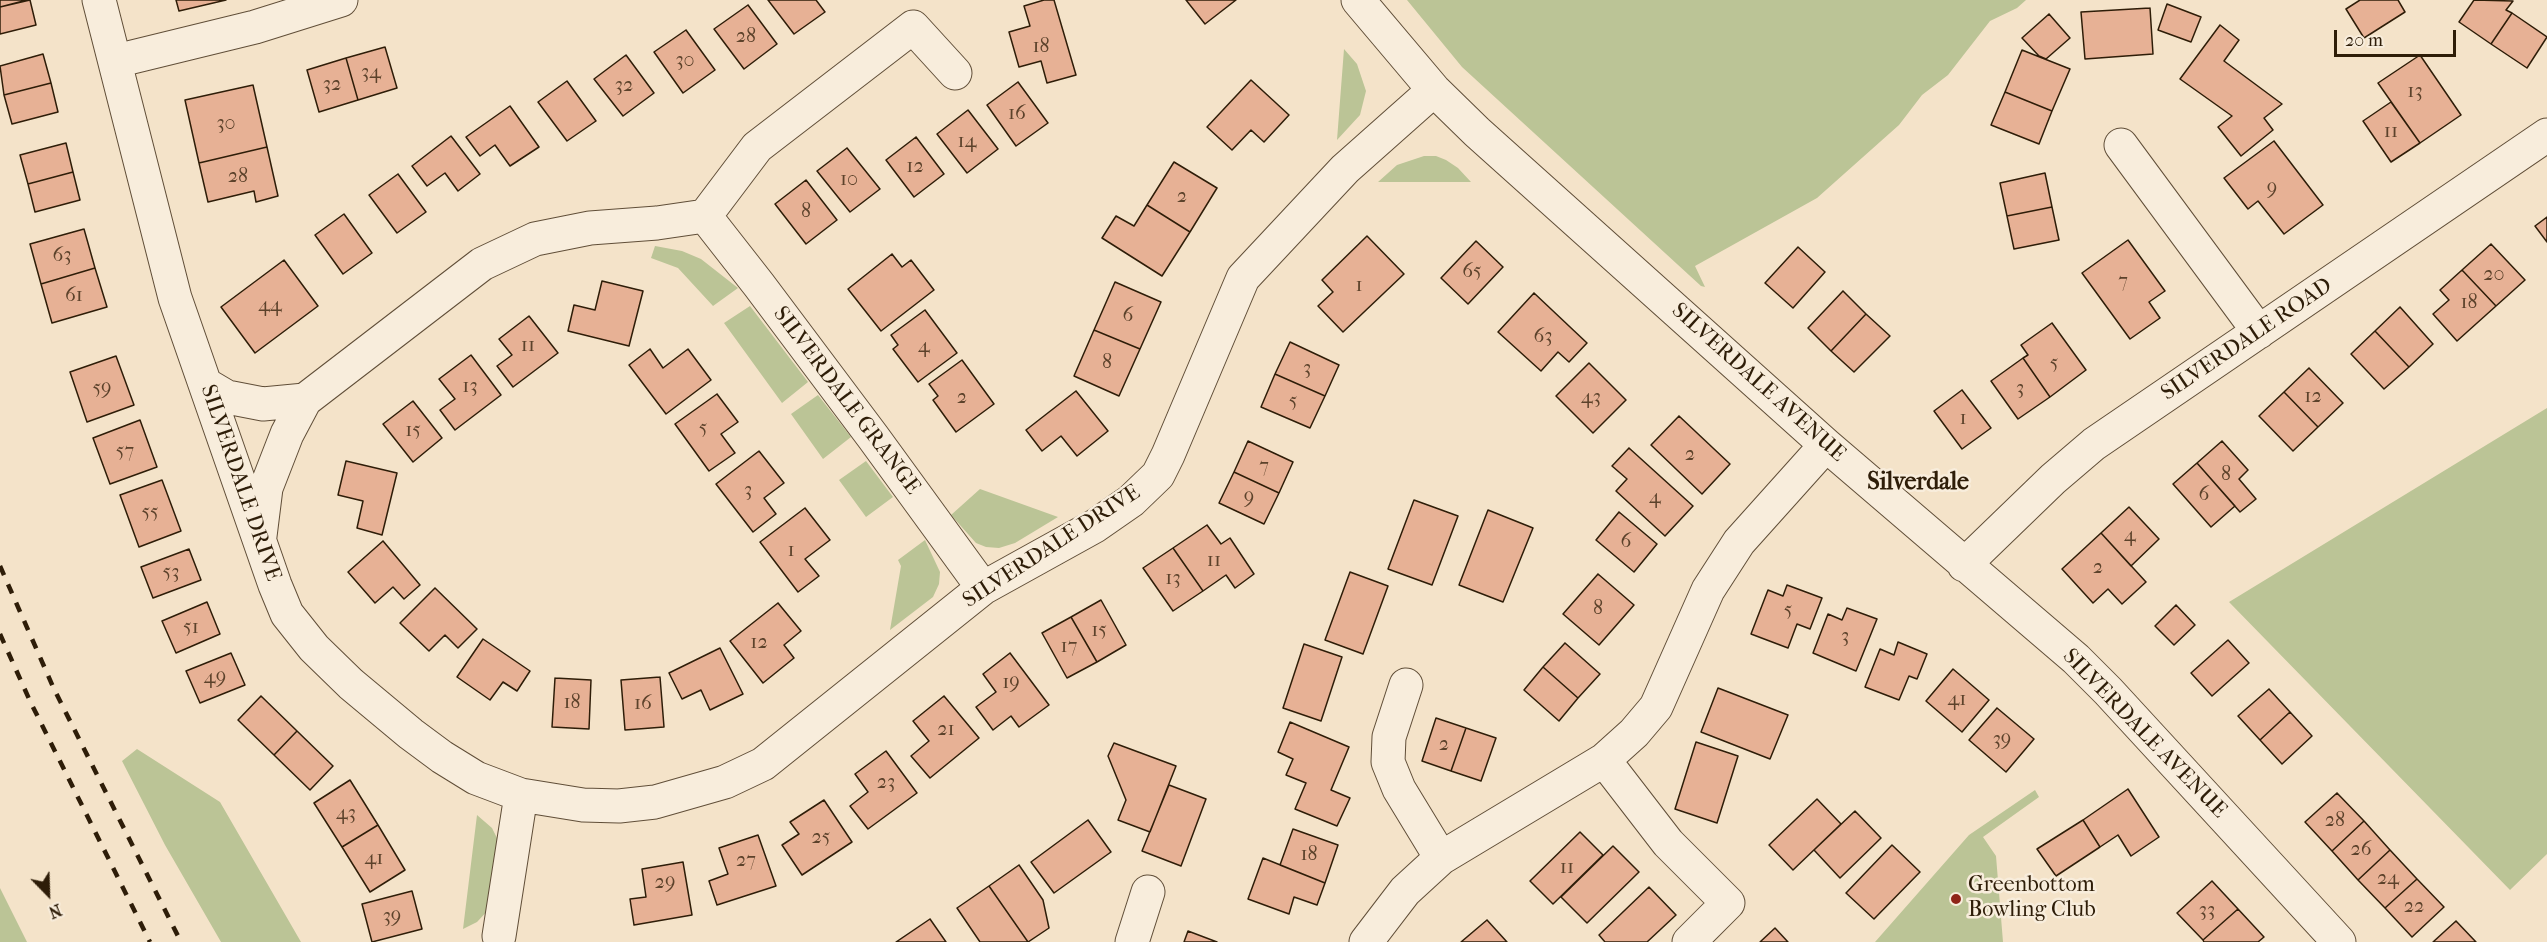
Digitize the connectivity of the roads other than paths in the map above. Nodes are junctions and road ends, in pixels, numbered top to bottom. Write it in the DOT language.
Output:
graph roads {
  1 [pos="99,0"];
  2 [pos="341,0"];
  3 [pos="1358,0"];
  4 [pos="116,61"];
  5 [pos="955,73"];
  6 [pos="1434,90"];
  7 [pos="2547,135"];
  8 [pos="2121,145"];
  9 [pos="705,216"];
  10 [pos="2259,332"];
  11 [pos="205,384"];
  12 [pos="305,400"];
  13 [pos="1826,445"];
  14 [pos="260,542"];
  15 [pos="1964,565"];
  16 [pos="983,588"];
  17 [pos="1406,685"];
  18 [pos="1604,760"];
  19 [pos="521,795"];
  20 [pos="1441,858"];
  21 [pos="1148,892"];
  22 [pos="499,936"];
  23 [pos="1132,942"];
  24 [pos="1366,942"];
  25 [pos="1689,942"];
  26 [pos="2339,942"];
  1 -- 4 [label="street, SILVERDALE DRIVE"];
  2 -- 4 [label="street"];
  3 -- 6 [label="street, SILVERDALE AVENUE"];
  4 -- 11 [label="street, SILVERDALE DRIVE"];
  5 -- 9 [label="street"];
  6 -- 13 [label="street, SILVERDALE AVENUE"];
  6 -- 16 [label="street, SILVERDALE DRIVE"];
  7 -- 10 [label="street, SILVERDALE ROAD"];
  8 -- 10 [label="street"];
  9 -- 12 [label="street"];
  9 -- 16 [label="street, SILVERDALE GRANGE"];
  10 -- 15 [label="street, SILVERDALE ROAD"];
  11 -- 12 [label="street"];
  11 -- 14 [label="street, SILVERDALE DRIVE"];
  12 -- 14 [label="street"];
  13 -- 15 [label="street, SILVERDALE AVENUE"];
  13 -- 18 [label="street"];
  14 -- 19 [label="street, SILVERDALE DRIVE"];
  15 -- 26 [label="street, SILVERDALE AVENUE"];
  16 -- 19 [label="street, SILVERDALE DRIVE"];
  17 -- 20 [label="street"];
  18 -- 20 [label="street"];
  18 -- 25 [label="street"];
  19 -- 22 [label="street"];
  20 -- 24 [label="street"];
  21 -- 23 [label="street"];
}
